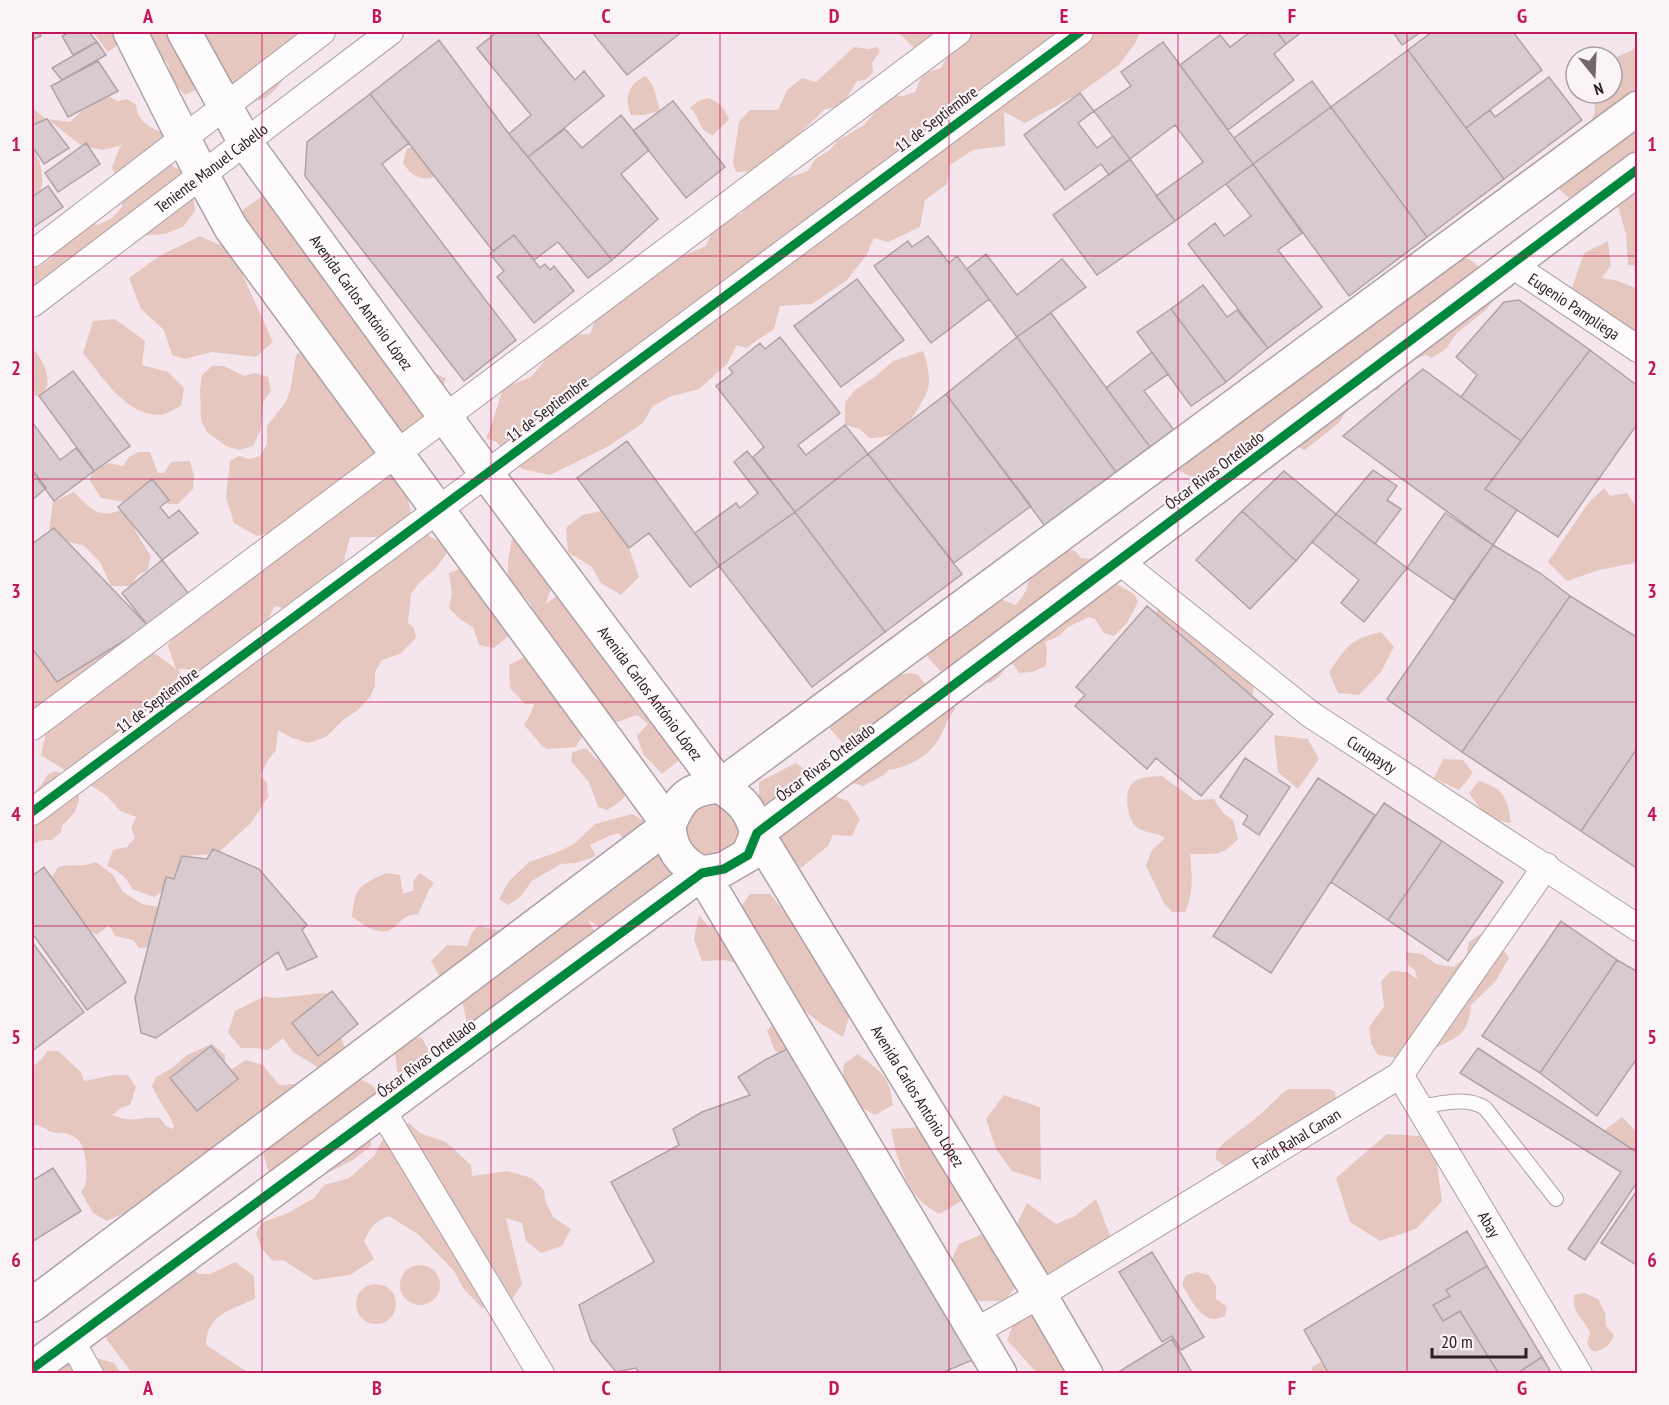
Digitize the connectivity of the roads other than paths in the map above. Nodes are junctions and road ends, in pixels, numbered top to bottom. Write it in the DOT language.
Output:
graph roads {
  1 [pos="130,32"];
  2 [pos="184,32"];
  3 [pos="322,32"];
  4 [pos="390,32"];
  5 [pos="957,32"];
  6 [pos="1080,32"];
  7 [pos="225,106"];
  8 [pos="1638,108"];
  9 [pos="183,138"];
  10 [pos="245,142"];
  11 [pos="1638,169"];
  12 [pos="202,175"];
  13 [pos="32,254"];
  14 [pos="1511,264"];
  15 [pos="32,304"];
  16 [pos="1638,349"];
  17 [pos="444,417"];
  18 [pos="397,452"];
  19 [pos="486,473"];
  20 [pos="439,509"];
  21 [pos="1118,560"];
  22 [pos="32,727"];
  23 [pos="720,786"];
  24 [pos="32,812"];
  25 [pos="669,825"];
  26 [pos="757,832"];
  27 [pos="1546,866"];
  28 [pos="702,873"];
  29 [pos="1638,928"];
  30 [pos="1400,1075"];
  31 [pos="1419,1107"];
  32 [pos="382,1110"];
  33 [pos="1556,1199"];
  34 [pos="1040,1295"];
  35 [pos="32,1305"];
  36 [pos="974,1332"];
  37 [pos="71,1340"];
  38 [pos="32,1369"];
  39 [pos="90,1374"];
  40 [pos="541,1374"];
  41 [pos="1000,1374"];
  42 [pos="1086,1374"];
  43 [pos="1579,1374"];
  1 -- 9 [label="street"];
  2 -- 7 [label="street, Avenida Carlos António López"];
  3 -- 7 [label="street"];
  4 -- 10 [label="street, Teniente Manuel Cabello"];
  5 -- 17 [label="street"];
  6 -- 19 [label="street, 11 de Septiembre"];
  7 -- 9 [label="street"];
  7 -- 10 [label="street, Avenida Carlos António López"];
  8 -- 23 [label="street"];
  9 -- 12 [label="street"];
  9 -- 13 [label="street"];
  10 -- 12 [label="street, Teniente Manuel Cabello"];
  10 -- 17 [label="street, Avenida Carlos António López"];
  11 -- 14 [label="street, Óscar Rivas Ortellado"];
  12 -- 15 [label="street, Teniente Manuel Cabello"];
  12 -- 18 [label="street"];
  14 -- 16 [label="street, Eugenio Pampliega"];
  14 -- 21 [label="street, Óscar Rivas Ortellado"];
  17 -- 18 [label="street"];
  17 -- 19 [label="street, Avenida Carlos António López"];
  18 -- 20 [label="street"];
  18 -- 22 [label="street"];
  19 -- 20 [label="street, 11 de Septiembre"];
  19 -- 23 [label="street, Avenida Carlos António López"];
  20 -- 24 [label="street, 11 de Septiembre"];
  20 -- 25 [label="street"];
  21 -- 26 [label="street, Óscar Rivas Ortellado"];
  21 -- 27 [label="street, Curupayty"];
  23 -- 25 [label="street"];
  23 -- 26 [label="street, Avenida Carlos António López"];
  25 -- 28 [label="street"];
  25 -- 35 [label="street"];
  26 -- 28 [label="street, Óscar Rivas Ortellado"];
  26 -- 34 [label="street, Avenida Carlos António López"];
  27 -- 29 [label="street, Curupayty"];
  27 -- 30 [label="street, Farid Rahal Canan"];
  28 -- 32 [label="street, Óscar Rivas Ortellado"];
  28 -- 36 [label="street"];
  30 -- 31 [label="street, Abay"];
  30 -- 34 [label="street, Farid Rahal Canan"];
  31 -- 33 [label="lane"];
  31 -- 43 [label="street, Abay"];
  32 -- 37 [label="street, Óscar Rivas Ortellado"];
  32 -- 40 [label="street"];
  34 -- 36 [label="street, Farid Rahal Canan"];
  34 -- 42 [label="street, Avenida Carlos António López"];
  36 -- 41 [label="street"];
  37 -- 38 [label="street, Óscar Rivas Ortellado"];
  37 -- 39 [label="street"];
}
